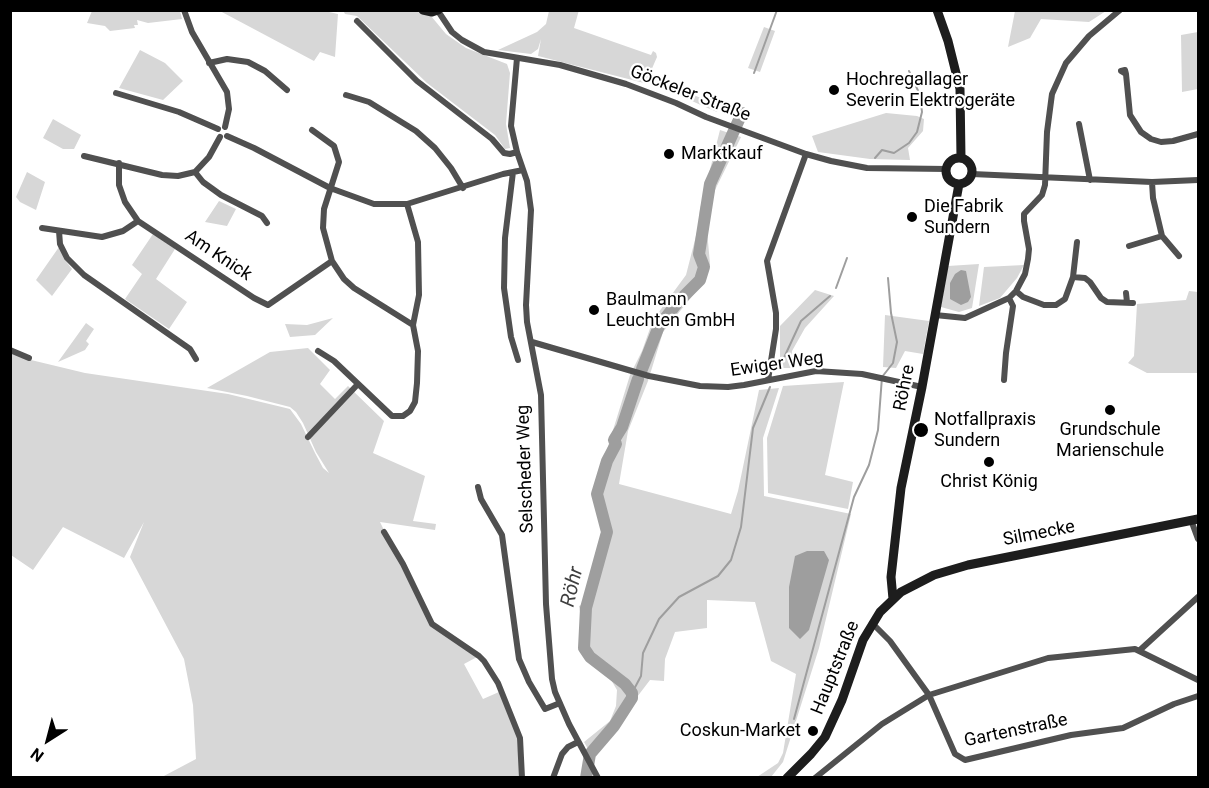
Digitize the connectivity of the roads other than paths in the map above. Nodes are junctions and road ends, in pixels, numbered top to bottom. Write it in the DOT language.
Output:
graph roads {
  1 [pos="184,10"];
  2 [pos="423,10"];
  3 [pos="937,10"];
  4 [pos="1120,10"];
  5 [pos="438,11"];
  6 [pos="357,21"];
  7 [pos="517,58"];
  8 [pos="210,63"];
  9 [pos="1126,74"];
  10 [pos="288,90"];
  11 [pos="116,93"];
  12 [pos="345,95"];
  13 [pos="1079,124"];
  14 [pos="221,128"];
  15 [pos="312,130"];
  16 [pos="1198,134"];
  17 [pos="223,136"];
  18 [pos="516,152"];
  19 [pos="806,154"];
  20 [pos="84,156"];
  21 [pos="961,158"];
  22 [pos="119,163"];
  23 [pos="947,169"];
  24 [pos="523,170"];
  25 [pos="195,172"];
  26 [pos="513,172"];
  27 [pos="972,174"];
  28 [pos="1046,177"];
  29 [pos="1090,180"];
  30 [pos="1198,180"];
  31 [pos="1152,182"];
  32 [pos="959,184"];
  33 [pos="330,188"];
  34 [pos="463,188"];
  35 [pos="407,204"];
  36 [pos="138,221"];
  37 [pos="267,223"];
  38 [pos="42,228"];
  39 [pos="59,231"];
  40 [pos="1162,236"];
  41 [pos="1077,242"];
  42 [pos="1129,246"];
  43 [pos="1179,256"];
  44 [pos="332,261"];
  45 [pos="1073,277"];
  46 [pos="1016,291"];
  47 [pos="1126,293"];
  48 [pos="1009,298"];
  49 [pos="935,315"];
  50 [pos="413,325"];
  51 [pos="532,342"];
  52 [pos="10,350"];
  53 [pos="318,351"];
  54 [pos="28,358"];
  55 [pos="196,358"];
  56 [pos="518,360"];
  57 [pos="768,380"];
  58 [pos="1004,380"];
  59 [pos="358,384"];
  60 [pos="922,387"];
  61 [pos="308,437"];
  62 [pos="478,487"];
  63 [pos="1195,520"];
  64 [pos="384,532"];
  65 [pos="1198,539"];
  66 [pos="1198,597"];
  67 [pos="893,599"];
  68 [pos="872,623"];
  69 [pos="1140,650"];
  70 [pos="1198,680"];
  71 [pos="929,695"];
  72 [pos="1198,696"];
  73 [pos="560,703"];
  74 [pos="578,742"];
  75 [pos="522,777"];
  76 [pos="553,777"];
  77 [pos="598,777"];
  78 [pos="787,777"];
  79 [pos="815,777"];
  1 -- 8 [label="street"];
  2 -- 5 [label="main road"];
  3 -- 21 [label="main road"];
  4 -- 28 [label="street"];
  5 -- 7 [label="street, Göckeler Straße"];
  6 -- 18 [label="street"];
  7 -- 18 [label="street, Selscheder Weg"];
  7 -- 19 [label="street, Göckeler Straße"];
  8 -- 10 [label="street"];
  8 -- 14 [label="street"];
  9 -- 16 [label="street"];
  11 -- 14 [label="street"];
  12 -- 34 [label="street"];
  13 -- 29 [label="street"];
  14 -- 17 [label="street"];
  15 -- 33 [label="street"];
  17 -- 25 [label="street"];
  17 -- 33 [label="street"];
  18 -- 24 [label="street, Selscheder Weg"];
  19 -- 23 [label="street, Göckeler Straße"];
  19 -- 57 [label="street"];
  20 -- 22 [label="street"];
  21 -- 23 [label="main road"];
  21 -- 27 [label="main road"];
  22 -- 25 [label="street"];
  22 -- 36 [label="street, Am Knick"];
  23 -- 32 [label="main road"];
  24 -- 26 [label="street"];
  24 -- 51 [label="street, Selscheder Weg"];
  25 -- 37 [label="street"];
  26 -- 34 [label="street"];
  26 -- 56 [label="street"];
  27 -- 28 [label="street"];
  27 -- 32 [label="main road"];
  28 -- 29 [label="street"];
  28 -- 46 [label="street"];
  29 -- 31 [label="street"];
  30 -- 31 [label="street"];
  31 -- 40 [label="street"];
  32 -- 49 [label="main road, Röhre"];
  33 -- 35 [label="street"];
  33 -- 44 [label="street"];
  34 -- 35 [label="street"];
  35 -- 50 [label="street"];
  36 -- 39 [label="street"];
  36 -- 44 [label="street, Am Knick"];
  38 -- 39 [label="street"];
  39 -- 55 [label="street"];
  40 -- 42 [label="street"];
  40 -- 43 [label="street"];
  41 -- 45 [label="street"];
  44 -- 50 [label="street"];
  45 -- 46 [label="street"];
  45 -- 47 [label="street"];
  46 -- 48 [label="street"];
  48 -- 49 [label="street"];
  48 -- 58 [label="street"];
  49 -- 60 [label="main road, Röhre"];
  50 -- 59 [label="street"];
  51 -- 57 [label="street, Ewiger Weg"];
  51 -- 73 [label="street, Selscheder Weg"];
  52 -- 54 [label="street"];
  53 -- 59 [label="street"];
  57 -- 60 [label="street, Ewiger Weg"];
  59 -- 61 [label="street"];
  60 -- 67 [label="main road, Röhre"];
  62 -- 73 [label="street"];
  63 -- 65 [label="street"];
  63 -- 67 [label="main road, Silmecke"];
  64 -- 75 [label="street"];
  66 -- 69 [label="street"];
  67 -- 68 [label="main road, Hauptstraße"];
  68 -- 71 [label="street, Gartenstraße"];
  68 -- 78 [label="main road, Hauptstraße"];
  69 -- 70 [label="street"];
  69 -- 71 [label="street"];
  71 -- 72 [label="street, Gartenstraße"];
  71 -- 79 [label="street"];
  73 -- 74 [label="street, Selscheder Weg"];
  74 -- 76 [label="street"];
  74 -- 77 [label="street, Selscheder Weg"];
}
